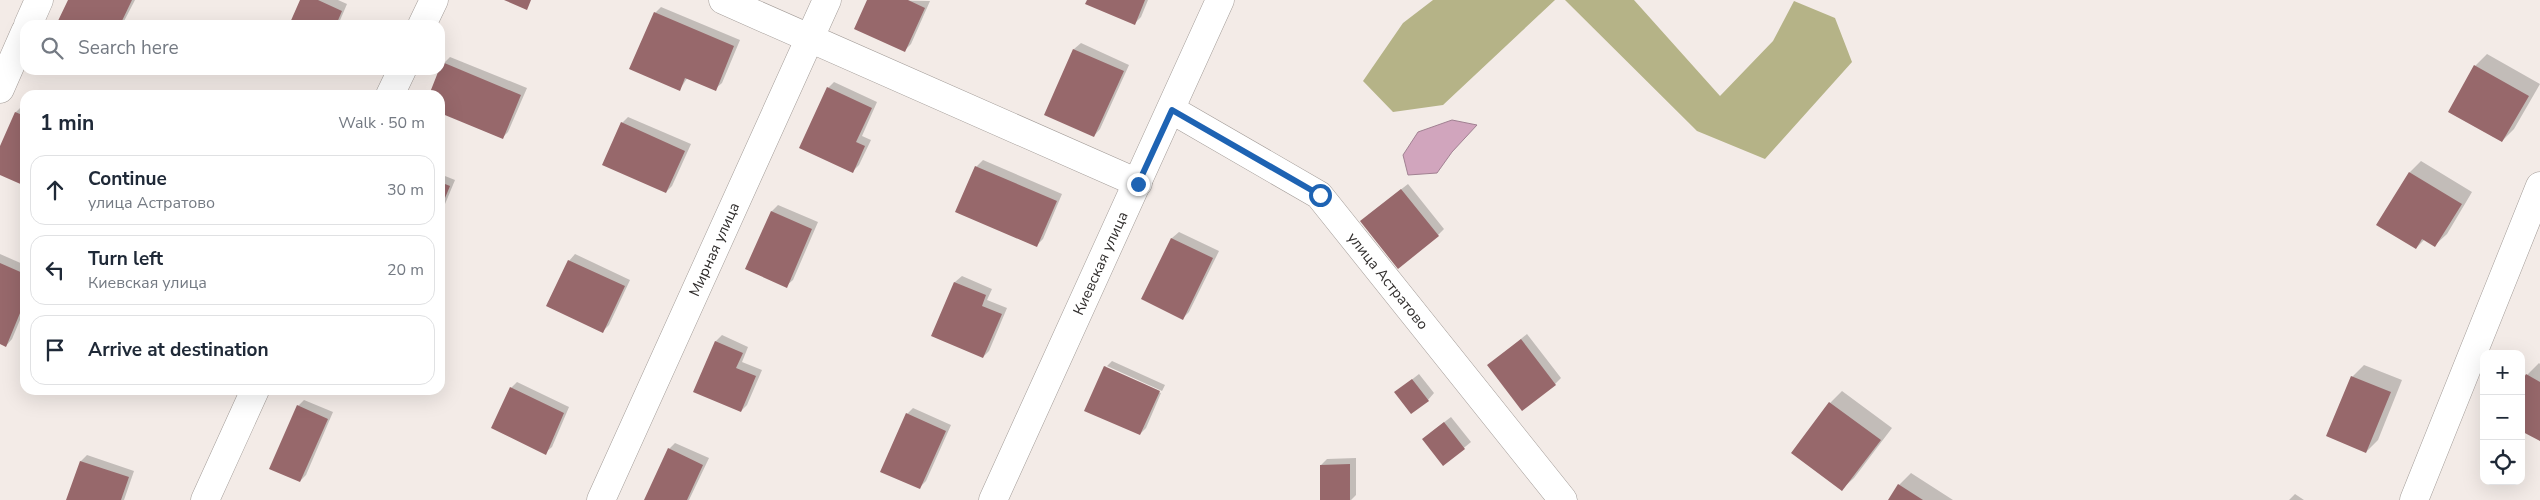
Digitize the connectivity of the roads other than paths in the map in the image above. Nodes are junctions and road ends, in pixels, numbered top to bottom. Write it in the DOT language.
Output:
graph roads {
  1 [pos="39,0"];
  2 [pos="434,0"];
  3 [pos="723,0"];
  4 [pos="827,0"];
  5 [pos="1220,0"];
  6 [pos="30,20"];
  7 [pos="424,20"];
  8 [pos="810,39"];
  9 [pos="20,43"];
  10 [pos="400,75"];
  11 [pos="0,89"];
  12 [pos="392,90"];
  13 [pos="1172,110"];
  14 [pos="1138,184"];
  15 [pos="2540,186"];
  16 [pos="253,395"];
  17 [pos="205,500"];
  18 [pos="601,500"];
  19 [pos="993,500"];
  20 [pos="1563,500"];
  21 [pos="2414,500"];
  1 -- 6 [label="street"];
  2 -- 7 [label="street"];
  3 -- 8 [label="street"];
  4 -- 8 [label="street, Мирная улица"];
  5 -- 13 [label="street, Киевская улица"];
  8 -- 14 [label="street"];
  8 -- 18 [label="street, Мирная улица"];
  9 -- 11 [label="street"];
  10 -- 12 [label="street"];
  13 -- 14 [label="street, Киевская улица"];
  13 -- 20 [label="street, улица Астратово"];
  14 -- 19 [label="street, Киевская улица"];
  15 -- 21 [label="street"];
  16 -- 17 [label="street"];
}
